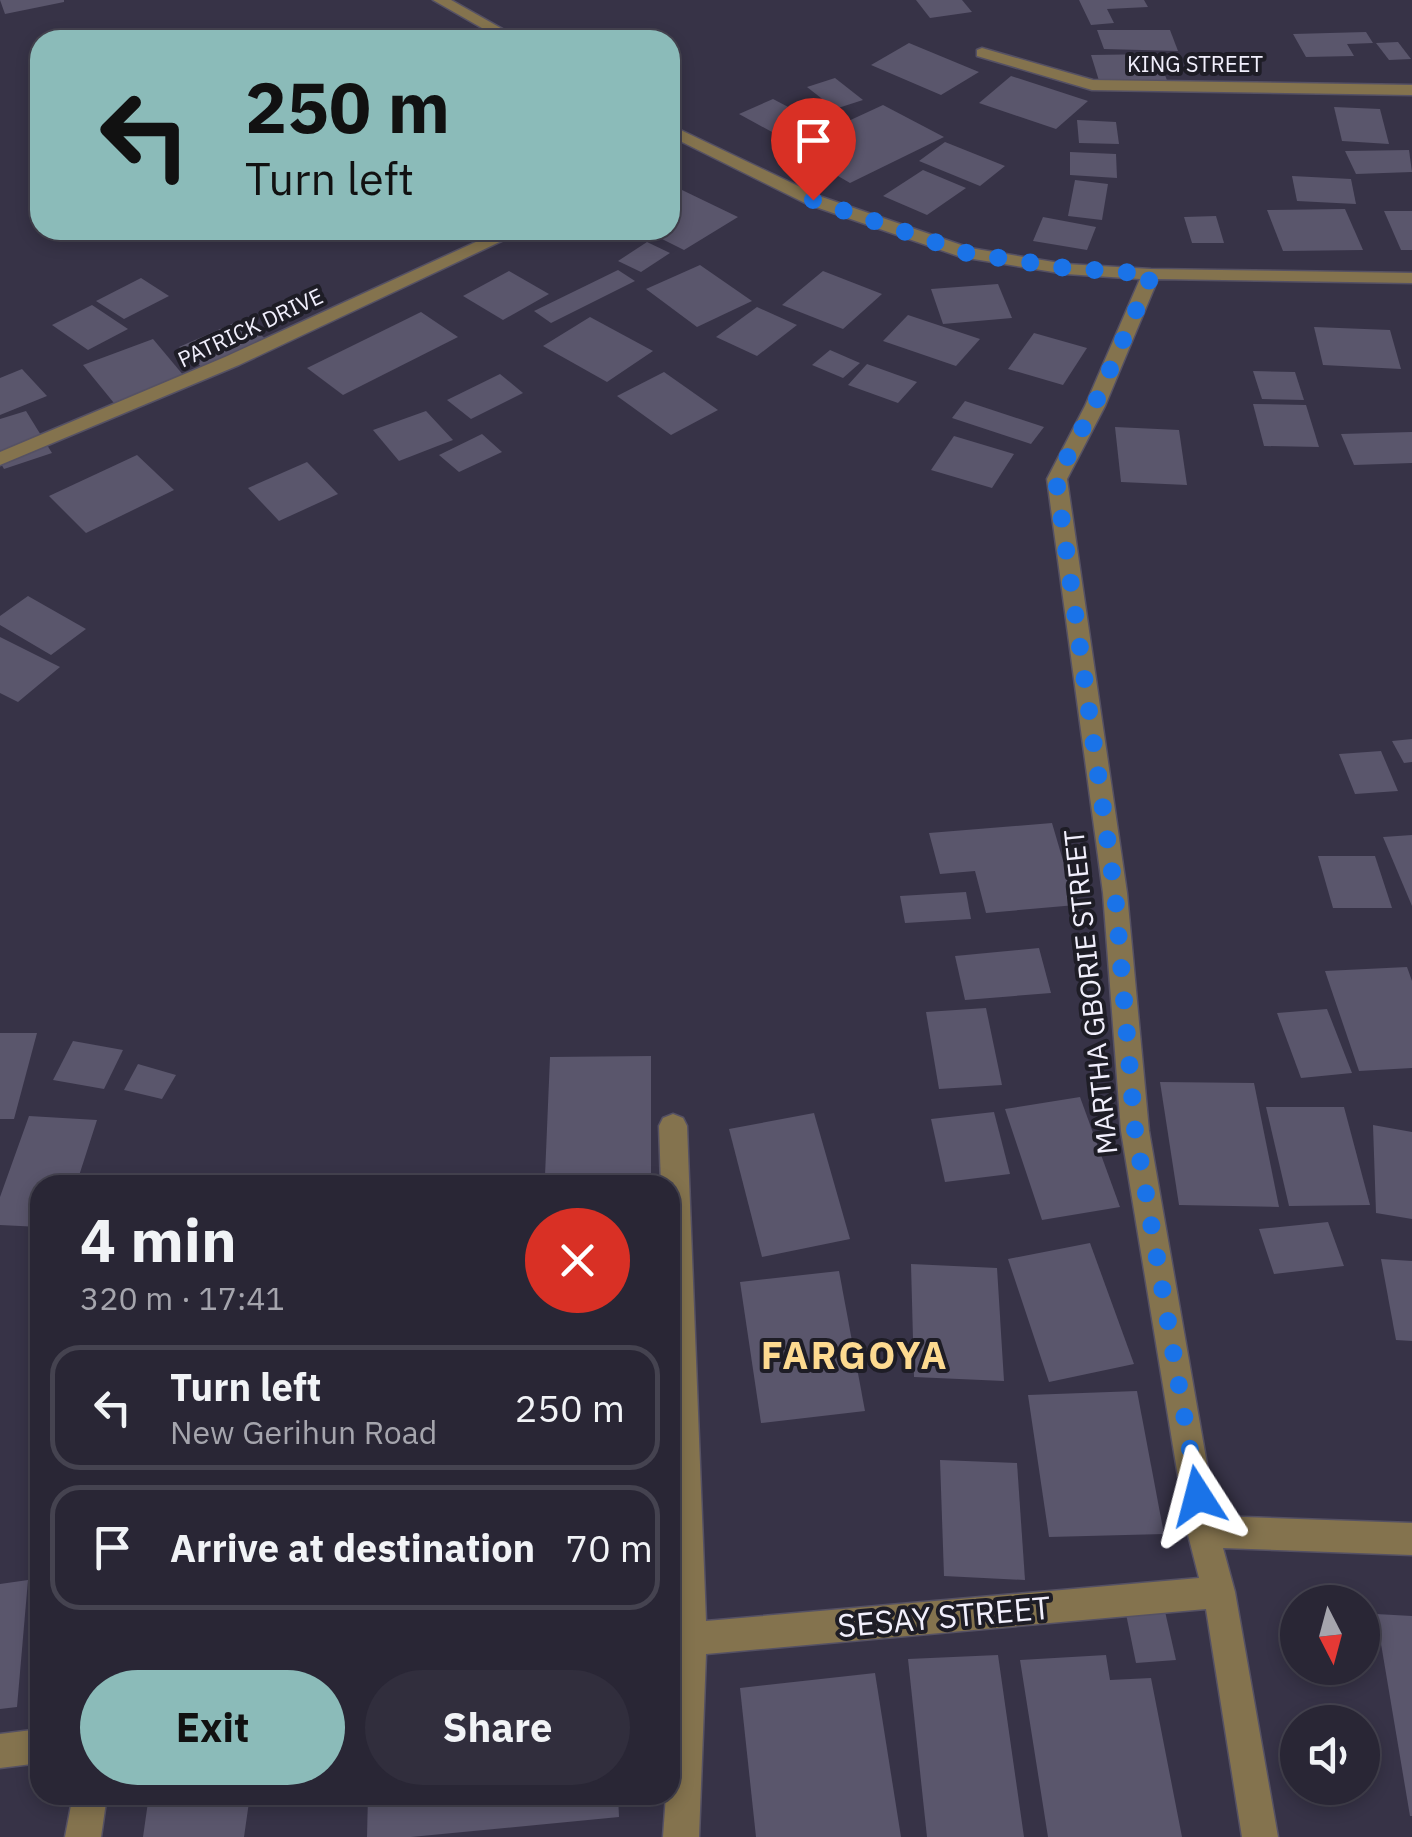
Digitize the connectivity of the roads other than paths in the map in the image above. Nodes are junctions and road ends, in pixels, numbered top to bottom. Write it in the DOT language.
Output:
graph roads {
  1 [pos="440,0"];
  2 [pos="496,30"];
  3 [pos="982,54"];
  4 [pos="1412,90"];
  5 [pos="680,136"];
  6 [pos="694,145"];
  7 [pos="680,152"];
  8 [pos="494,240"];
  9 [pos="1152,274"];
  10 [pos="1412,278"];
  11 [pos="0,460"];
  12 [pos="672,1126"];
  13 [pos="673,1175"];
  14 [pos="1203,1531"];
  15 [pos="1412,1539"];
  16 [pos="1219,1592"];
  17 [pos="680,1640"];
  18 [pos="30,1747"];
  19 [pos="0,1751"];
  20 [pos="88,1805"];
  21 [pos="82,1837"];
  22 [pos="681,1837"];
  23 [pos="1260,1837"];
  1 -- 2 [label="street"];
  3 -- 4 [label="street, KING STREET"];
  5 -- 6 [label="street"];
  6 -- 7 [label="street"];
  6 -- 9 [label="street"];
  8 -- 11 [label="street, PATRICK DRIVE"];
  9 -- 10 [label="street"];
  9 -- 14 [label="street, MARTHA GBORIE STREET"];
  12 -- 13 [label="street"];
  14 -- 15 [label="street"];
  14 -- 16 [label="street, MARTHA GBORIE STREET"];
  16 -- 17 [label="street, SESAY STREET"];
  16 -- 23 [label="street, MARTHA GBORIE STREET"];
  17 -- 22 [label="street"];
  18 -- 19 [label="street"];
  20 -- 21 [label="street"];
}
